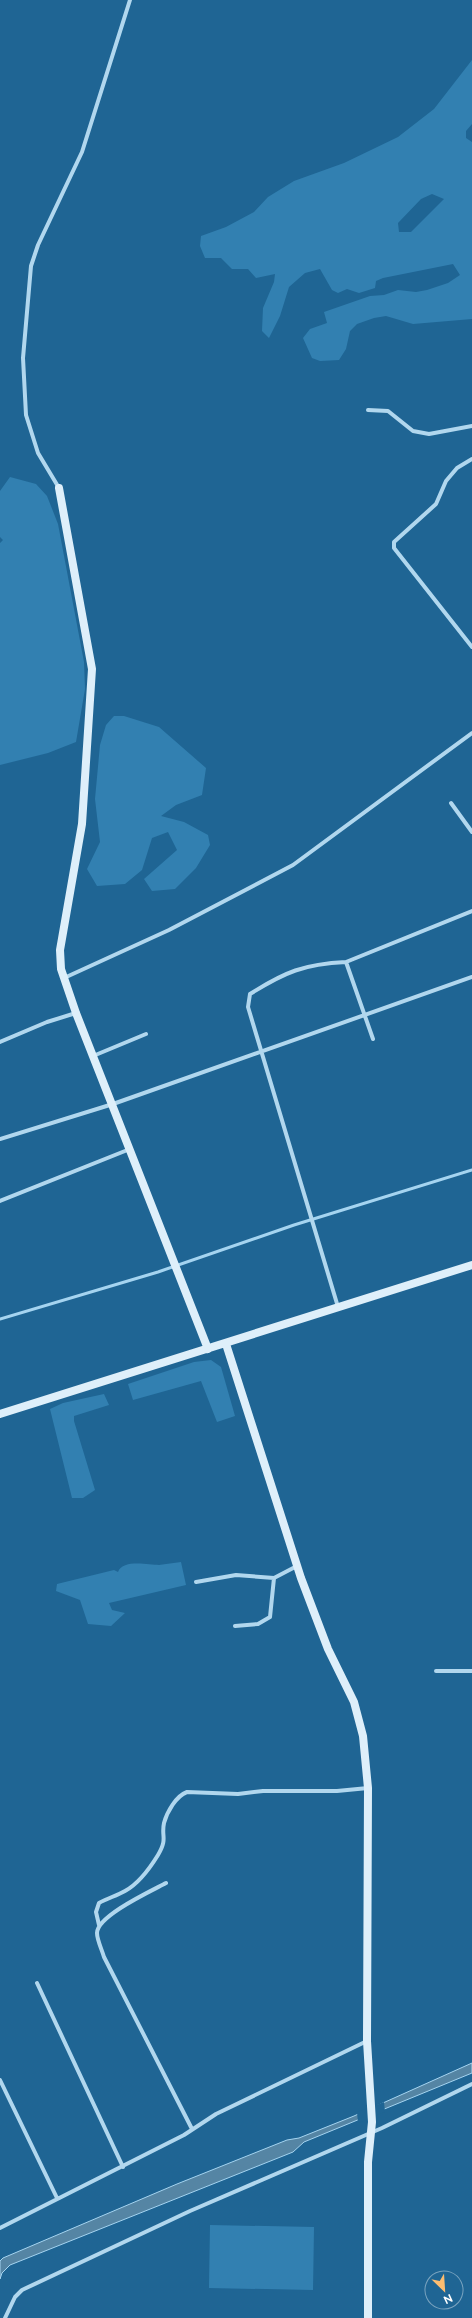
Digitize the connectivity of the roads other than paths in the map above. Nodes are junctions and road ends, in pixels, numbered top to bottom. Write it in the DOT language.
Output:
graph roads {
  1 [pos="130,0"];
  2 [pos="368,410"];
  3 [pos="472,426"];
  4 [pos="472,459"];
  5 [pos="59,488"];
  6 [pos="472,647"];
  7 [pos="472,733"];
  8 [pos="450,803"];
  9 [pos="472,832"];
  10 [pos="472,911"];
  11 [pos="346,962"];
  12 [pos="472,977"];
  13 [pos="64,978"];
  14 [pos="76,1013"];
  15 [pos="364,1014"];
  16 [pos="146,1034"];
  17 [pos="373,1039"];
  18 [pos="0,1042"];
  19 [pos="261,1051"];
  20 [pos="93,1056"];
  21 [pos="112,1104"];
  22 [pos="0,1139"];
  23 [pos="130,1149"];
  24 [pos="0,1201"];
  25 [pos="472,1265"];
  26 [pos="338,1308"];
  27 [pos="226,1344"];
  28 [pos="208,1349"];
  29 [pos="0,1414"];
  30 [pos="297,1566"];
  31 [pos="274,1578"];
  32 [pos="196,1582"];
  33 [pos="235,1626"];
  34 [pos="436,1671"];
  35 [pos="472,1671"];
  36 [pos="368,1788"];
  37 [pos="166,1883"];
  38 [pos="99,1924"];
  39 [pos="37,1983"];
  40 [pos="367,2041"];
  41 [pos="0,2080"];
  42 [pos="472,2084"];
  43 [pos="192,2130"];
  44 [pos="370,2133"];
  45 [pos="123,2167"];
  46 [pos="57,2198"];
  47 [pos="0,2228"];
  48 [pos="5,2318"];
  49 [pos="368,2318"];
  1 -- 5 [label="street"];
  2 -- 3 [label="street"];
  4 -- 6 [label="street"];
  5 -- 13 [label="street"];
  7 -- 13 [label="street"];
  8 -- 9 [label="street"];
  10 -- 11 [label="street"];
  11 -- 15 [label="street"];
  11 -- 19 [label="street"];
  12 -- 15 [label="street"];
  13 -- 14 [label="street"];
  14 -- 18 [label="street"];
  14 -- 20 [label="street"];
  15 -- 17 [label="street"];
  15 -- 19 [label="street"];
  16 -- 20 [label="street"];
  19 -- 21 [label="street"];
  19 -- 26 [label="street"];
  20 -- 21 [label="street"];
  21 -- 22 [label="street"];
  21 -- 23 [label="street"];
  23 -- 24 [label="street"];
  23 -- 28 [label="street"];
  25 -- 26 [label="street"];
  26 -- 27 [label="street"];
  27 -- 28 [label="street"];
  27 -- 30 [label="street"];
  28 -- 29 [label="street"];
  30 -- 31 [label="street"];
  30 -- 36 [label="street"];
  31 -- 32 [label="street"];
  31 -- 33 [label="street"];
  34 -- 35 [label="street"];
  36 -- 38 [label="street"];
  36 -- 40 [label="street"];
  37 -- 38 [label="street"];
  38 -- 43 [label="street"];
  39 -- 45 [label="street"];
  40 -- 43 [label="street"];
  40 -- 44 [label="street"];
  41 -- 46 [label="street"];
  42 -- 44 [label="street"];
  43 -- 45 [label="street"];
  44 -- 48 [label="street"];
  44 -- 49 [label="street"];
  45 -- 46 [label="street"];
  46 -- 47 [label="street"];
}
